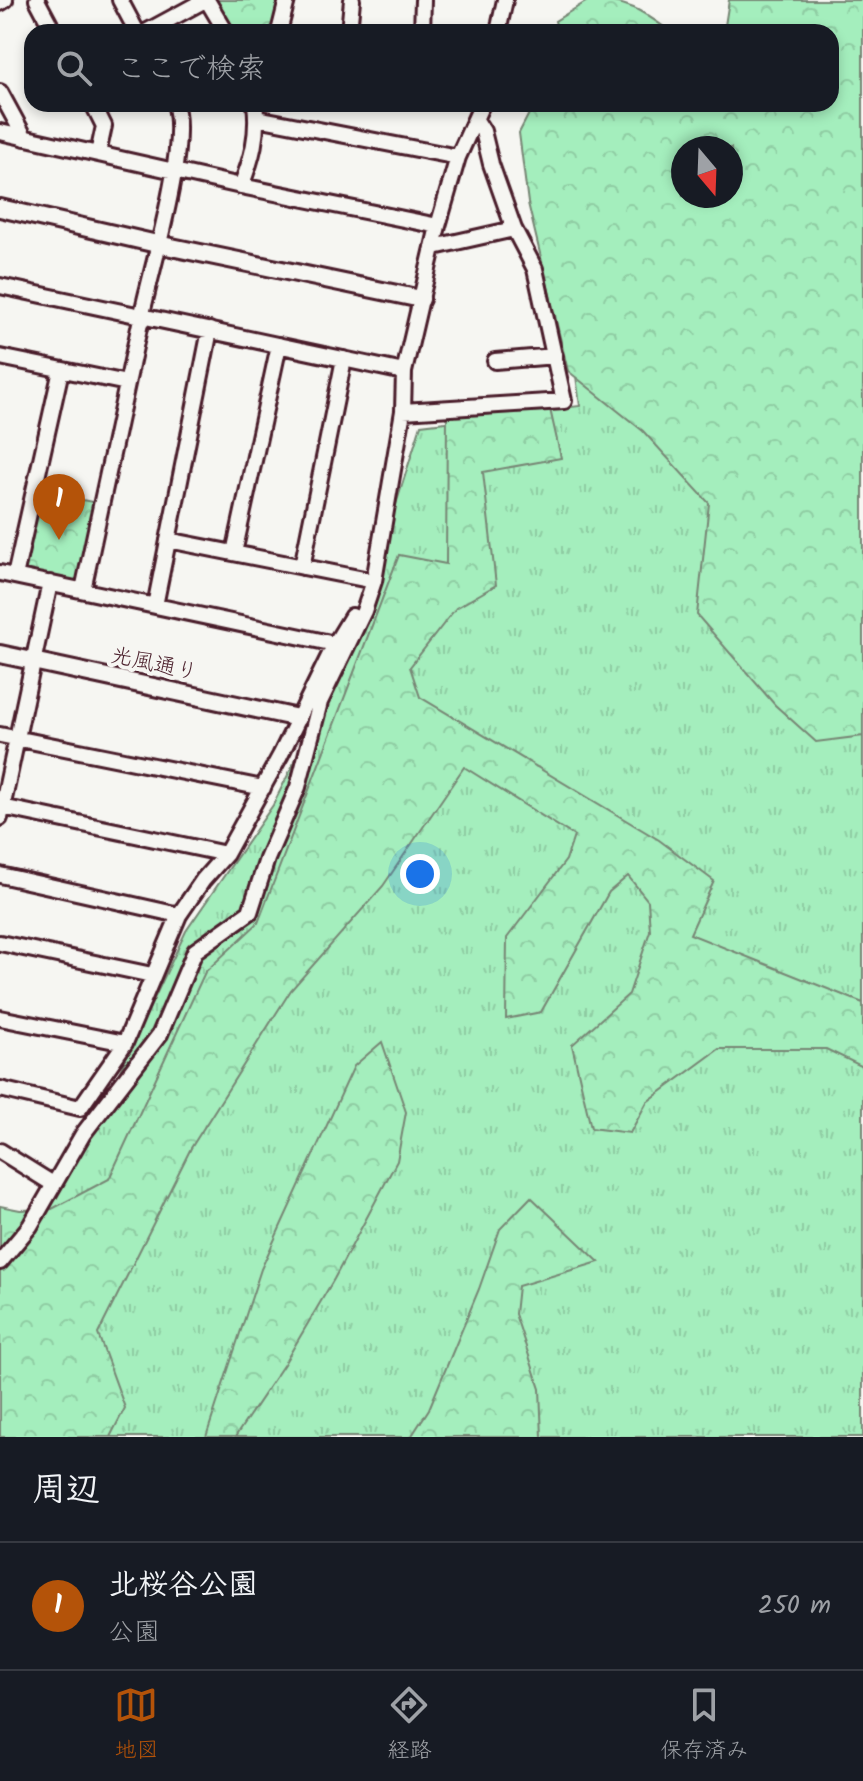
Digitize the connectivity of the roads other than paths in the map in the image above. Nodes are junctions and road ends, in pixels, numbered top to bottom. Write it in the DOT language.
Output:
graph roads {
  1 [pos="37,0"];
  2 [pos="120,0"];
  3 [pos="206,0"];
  4 [pos="287,0"];
  5 [pos="352,0"];
  6 [pos="423,0"];
  7 [pos="505,0"];
  8 [pos="50,24"];
  9 [pos="133,24"];
  10 [pos="161,24"];
  11 [pos="221,24"];
  12 [pos="281,24"];
  13 [pos="350,24"];
  14 [pos="422,24"];
  15 [pos="500,24"];
  16 [pos="0,92"];
  17 [pos="97,112"];
  18 [pos="178,112"];
  19 [pos="256,112"];
  20 [pos="260,112"];
  21 [pos="479,112"];
  22 [pos="476,120"];
  23 [pos="0,132"];
  24 [pos="25,138"];
  25 [pos="98,154"];
  26 [pos="458,157"];
  27 [pos="175,171"];
  28 [pos="241,186"];
  29 [pos="0,208"];
  30 [pos="438,226"];
  31 [pos="514,229"];
  32 [pos="157,244"];
  33 [pos="434,247"];
  34 [pos="0,286"];
  35 [pos="421,299"];
  36 [pos="141,316"];
  37 [pos="210,330"];
  38 [pos="279,345"];
  39 [pos="555,356"];
  40 [pos="0,357"];
  41 [pos="344,359"];
  42 [pos="495,361"];
  43 [pos="61,370"];
  44 [pos="404,372"];
  45 [pos="127,383"];
  46 [pos="403,411"];
  47 [pos="168,540"];
  48 [pos="234,553"];
  49 [pos="302,567"];
  50 [pos="0,573"];
  51 [pos="15,576"];
  52 [pos="374,581"];
  53 [pos="50,583"];
  54 [pos="83,590"];
  55 [pos="155,606"];
  56 [pos="335,644"];
  57 [pos="0,654"];
  58 [pos="32,661"];
  59 [pos="298,718"];
  60 [pos="0,735"];
  61 [pos="17,738"];
  62 [pos="263,788"];
  63 [pos="1,812"];
  64 [pos="226,854"];
  65 [pos="0,875"];
  66 [pos="179,915"];
  67 [pos="0,943"];
  68 [pos="152,975"];
  69 [pos="0,1018"];
  70 [pos="125,1043"];
  71 [pos="0,1089"];
  72 [pos="0,1151"];
  73 [pos="53,1184"];
  74 [pos="0,1262"];
  1 -- 8 [label="street"];
  2 -- 9 [label="street"];
  3 -- 10 [label="street"];
  3 -- 11 [label="street"];
  4 -- 12 [label="street"];
  5 -- 13 [label="street"];
  6 -- 14 [label="street"];
  7 -- 15 [label="street"];
  16 -- 24 [label="street"];
  17 -- 25 [label="street"];
  18 -- 27 [label="street"];
  19 -- 28 [label="street"];
  20 -- 26 [label="street"];
  21 -- 22 [label="street"];
  22 -- 26 [label="street"];
  22 -- 31 [label="street"];
  23 -- 24 [label="street"];
  24 -- 25 [label="street"];
  25 -- 27 [label="street"];
  26 -- 30 [label="street"];
  27 -- 28 [label="street"];
  27 -- 32 [label="street"];
  28 -- 30 [label="street"];
  29 -- 32 [label="street"];
  30 -- 33 [label="street"];
  31 -- 33 [label="street"];
  31 -- 39 [label="street"];
  32 -- 35 [label="street"];
  32 -- 36 [label="street"];
  33 -- 35 [label="street"];
  34 -- 36 [label="street"];
  35 -- 44 [label="street"];
  36 -- 37 [label="street"];
  36 -- 45 [label="street"];
  37 -- 38 [label="street"];
  37 -- 47 [label="street"];
  38 -- 41 [label="street"];
  38 -- 48 [label="street"];
  39 -- 42 [label="street"];
  39 -- 46 [label="street"];
  40 -- 43 [label="street"];
  41 -- 44 [label="street"];
  41 -- 49 [label="street"];
  43 -- 45 [label="street"];
  43 -- 51 [label="street"];
  44 -- 46 [label="street"];
  45 -- 54 [label="street"];
  46 -- 52 [label="street"];
  47 -- 48 [label="street"];
  47 -- 55 [label="street"];
  48 -- 49 [label="street"];
  49 -- 52 [label="street"];
  50 -- 51 [label="street"];
  51 -- 53 [label="street"];
  52 -- 56 [label="street"];
  52 -- 73 [label="street"];
  53 -- 54 [label="street"];
  53 -- 58 [label="street"];
  54 -- 55 [label="street"];
  55 -- 56 [label="street"];
  56 -- 59 [label="street"];
  57 -- 58 [label="street, 光風通り"];
  58 -- 59 [label="street, 光風通り"];
  58 -- 61 [label="street"];
  59 -- 62 [label="street"];
  60 -- 61 [label="street"];
  61 -- 62 [label="street"];
  61 -- 63 [label="street"];
  62 -- 64 [label="street"];
  63 -- 64 [label="street"];
  64 -- 66 [label="street"];
  65 -- 66 [label="street"];
  66 -- 68 [label="street"];
  67 -- 68 [label="street"];
  68 -- 70 [label="street"];
  69 -- 70 [label="street"];
  70 -- 71 [label="street"];
  72 -- 73 [label="street"];
  73 -- 74 [label="street"];
}
